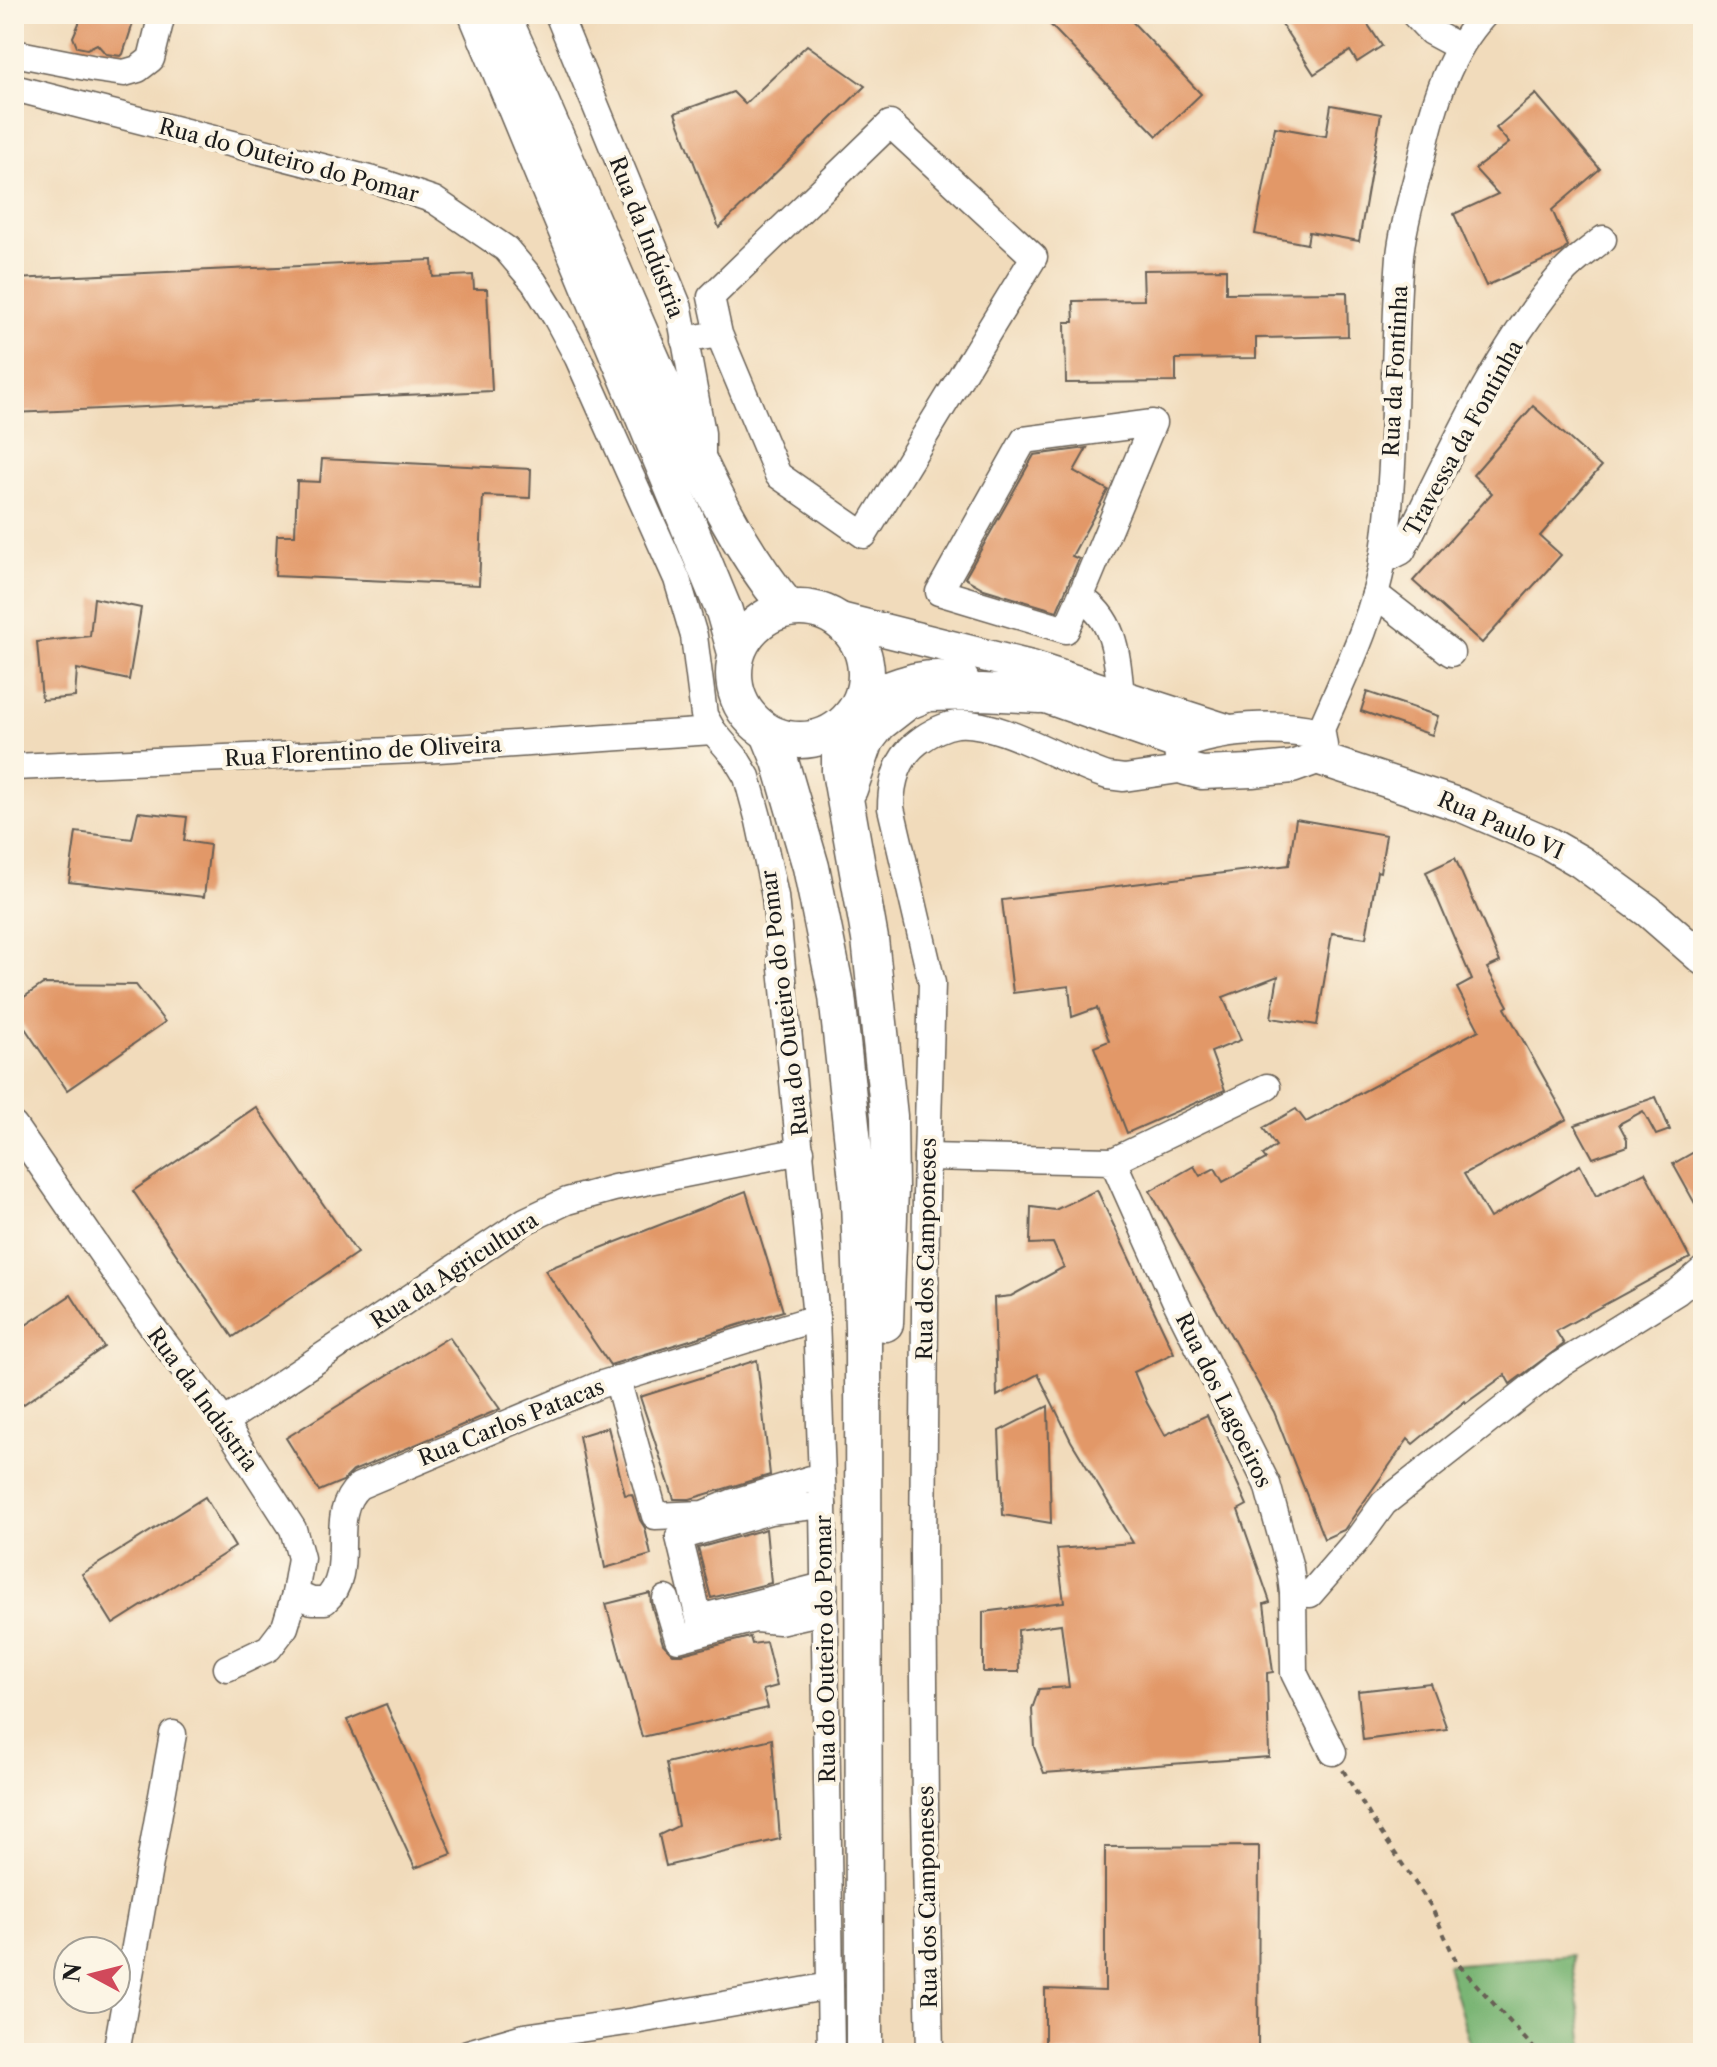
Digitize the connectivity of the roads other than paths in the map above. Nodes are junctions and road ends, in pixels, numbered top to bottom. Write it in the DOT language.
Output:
graph roads {
  1 [pos="162,14"];
  2 [pos="458,14"];
  3 [pos="477,14"];
  4 [pos="502,14"];
  5 [pos="522,14"];
  6 [pos="558,14"];
  7 [pos="1414,14"];
  8 [pos="1485,14"];
  9 [pos="1459,47"];
  10 [pos="14,53"];
  11 [pos="14,88"];
  12 [pos="560,143"];
  13 [pos="1603,239"];
  14 [pos="577,257"];
  15 [pos="719,334"];
  16 [pos="684,340"];
  17 [pos="702,469"];
  18 [pos="1382,561"];
  19 [pos="1375,594"];
  20 [pos="1080,598"];
  21 [pos="788,608"];
  22 [pos="836,618"];
  23 [pos="736,653"];
  24 [pos="1451,653"];
  25 [pos="1040,695"];
  26 [pos="1121,695"];
  27 [pos="862,698"];
  28 [pos="840,728"];
  29 [pos="713,731"];
  30 [pos="1229,731"];
  31 [pos="769,734"];
  32 [pos="1318,746"];
  33 [pos="1183,757"];
  34 [pos="14,767"];
  35 [pos="845,806"];
  36 [pos="1703,959"];
  37 [pos="1267,1087"];
  38 [pos="14,1126"];
  39 [pos="801,1151"];
  40 [pos="927,1157"];
  41 [pos="1113,1161"];
  42 [pos="1703,1270"];
  43 [pos="816,1318"];
  44 [pos="617,1379"];
  45 [pos="224,1422"];
  46 [pos="821,1476"];
  47 [pos="823,1505"];
  48 [pos="1293,1593"];
  49 [pos="295,1594"];
  50 [pos="823,1598"];
  51 [pos="666,1599"];
  52 [pos="227,1668"];
  53 [pos="173,1734"];
  54 [pos="1333,1752"];
  55 [pos="830,1986"];
  56 [pos="116,2053"];
  57 [pos="468,2053"];
  58 [pos="831,2053"];
  59 [pos="864,2053"];
  60 [pos="883,2053"];
  61 [pos="930,2053"];
  1 -- 10 [label="street"];
  2 -- 14 [label="highway"];
  3 -- 14 [label="highway"];
  4 -- 12 [label="highway"];
  5 -- 12 [label="highway"];
  6 -- 16 [label="street, Rua da Indústria"];
  7 -- 9 [label="street"];
  8 -- 9 [label="street, Rua da Fontinha"];
  9 -- 18 [label="street, Rua da Fontinha"];
  11 -- 29 [label="street, Rua do Outeiro do Pomar"];
  12 -- 17 [label="highway"];
  13 -- 18 [label="street, Travessa da Fontinha"];
  14 -- 23 [label="highway"];
  15 -- 15 [label="street"];
  15 -- 16 [label="street"];
  16 -- 17 [label="street, Rua da Indústria"];
  17 -- 21 [label="highway"];
  18 -- 19 [label="street, Rua da Fontinha"];
  19 -- 24 [label="street"];
  19 -- 32 [label="street, Rua da Fontinha"];
  20 -- 20 [label="street"];
  20 -- 26 [label="street"];
  21 -- 22 [label="highway"];
  21 -- 23 [label="highway"];
  22 -- 26 [label="main road"];
  22 -- 27 [label="highway"];
  23 -- 31 [label="highway"];
  25 -- 27 [label="main road"];
  25 -- 33 [label="main road"];
  25 -- 35 [label="highway"];
  26 -- 30 [label="main road"];
  27 -- 28 [label="highway"];
  28 -- 31 [label="highway"];
  28 -- 35 [label="highway"];
  29 -- 34 [label="street, Rua Florentino de Oliveira"];
  29 -- 39 [label="street, Rua do Outeiro do Pomar"];
  30 -- 32 [label="main road, Rua Paulo VI"];
  30 -- 33 [label="main road, Rua Paulo VI"];
  31 -- 59 [label="highway"];
  32 -- 33 [label="main road"];
  32 -- 36 [label="main road, Rua Paulo VI"];
  33 -- 40 [label="street, Rua dos Camponeses"];
  35 -- 60 [label="highway"];
  37 -- 41 [label="street"];
  38 -- 45 [label="street, Rua da Indústria"];
  39 -- 43 [label="street, Rua do Outeiro do Pomar"];
  39 -- 45 [label="street, Rua da Agricultura"];
  40 -- 41 [label="street"];
  40 -- 61 [label="street, Rua dos Camponeses"];
  41 -- 48 [label="street, Rua dos Lagoeiros"];
  42 -- 48 [label="street"];
  43 -- 44 [label="street, Rua Carlos Patacas"];
  43 -- 46 [label="street, Rua do Outeiro do Pomar"];
  44 -- 46 [label="street"];
  44 -- 49 [label="street, Rua Carlos Patacas"];
  45 -- 49 [label="street, Rua da Indústria"];
  46 -- 47 [label="street, Rua do Outeiro do Pomar"];
  47 -- 50 [label="street, Rua do Outeiro do Pomar"];
  47 -- 50 [label="street"];
  48 -- 54 [label="street, Rua dos Lagoeiros"];
  49 -- 52 [label="street, Rua da Indústria"];
  50 -- 51 [label="street"];
  50 -- 55 [label="street, Rua do Outeiro do Pomar"];
  53 -- 56 [label="street"];
  55 -- 57 [label="street"];
  55 -- 58 [label="street, Rua do Outeiro do Pomar"];
}
